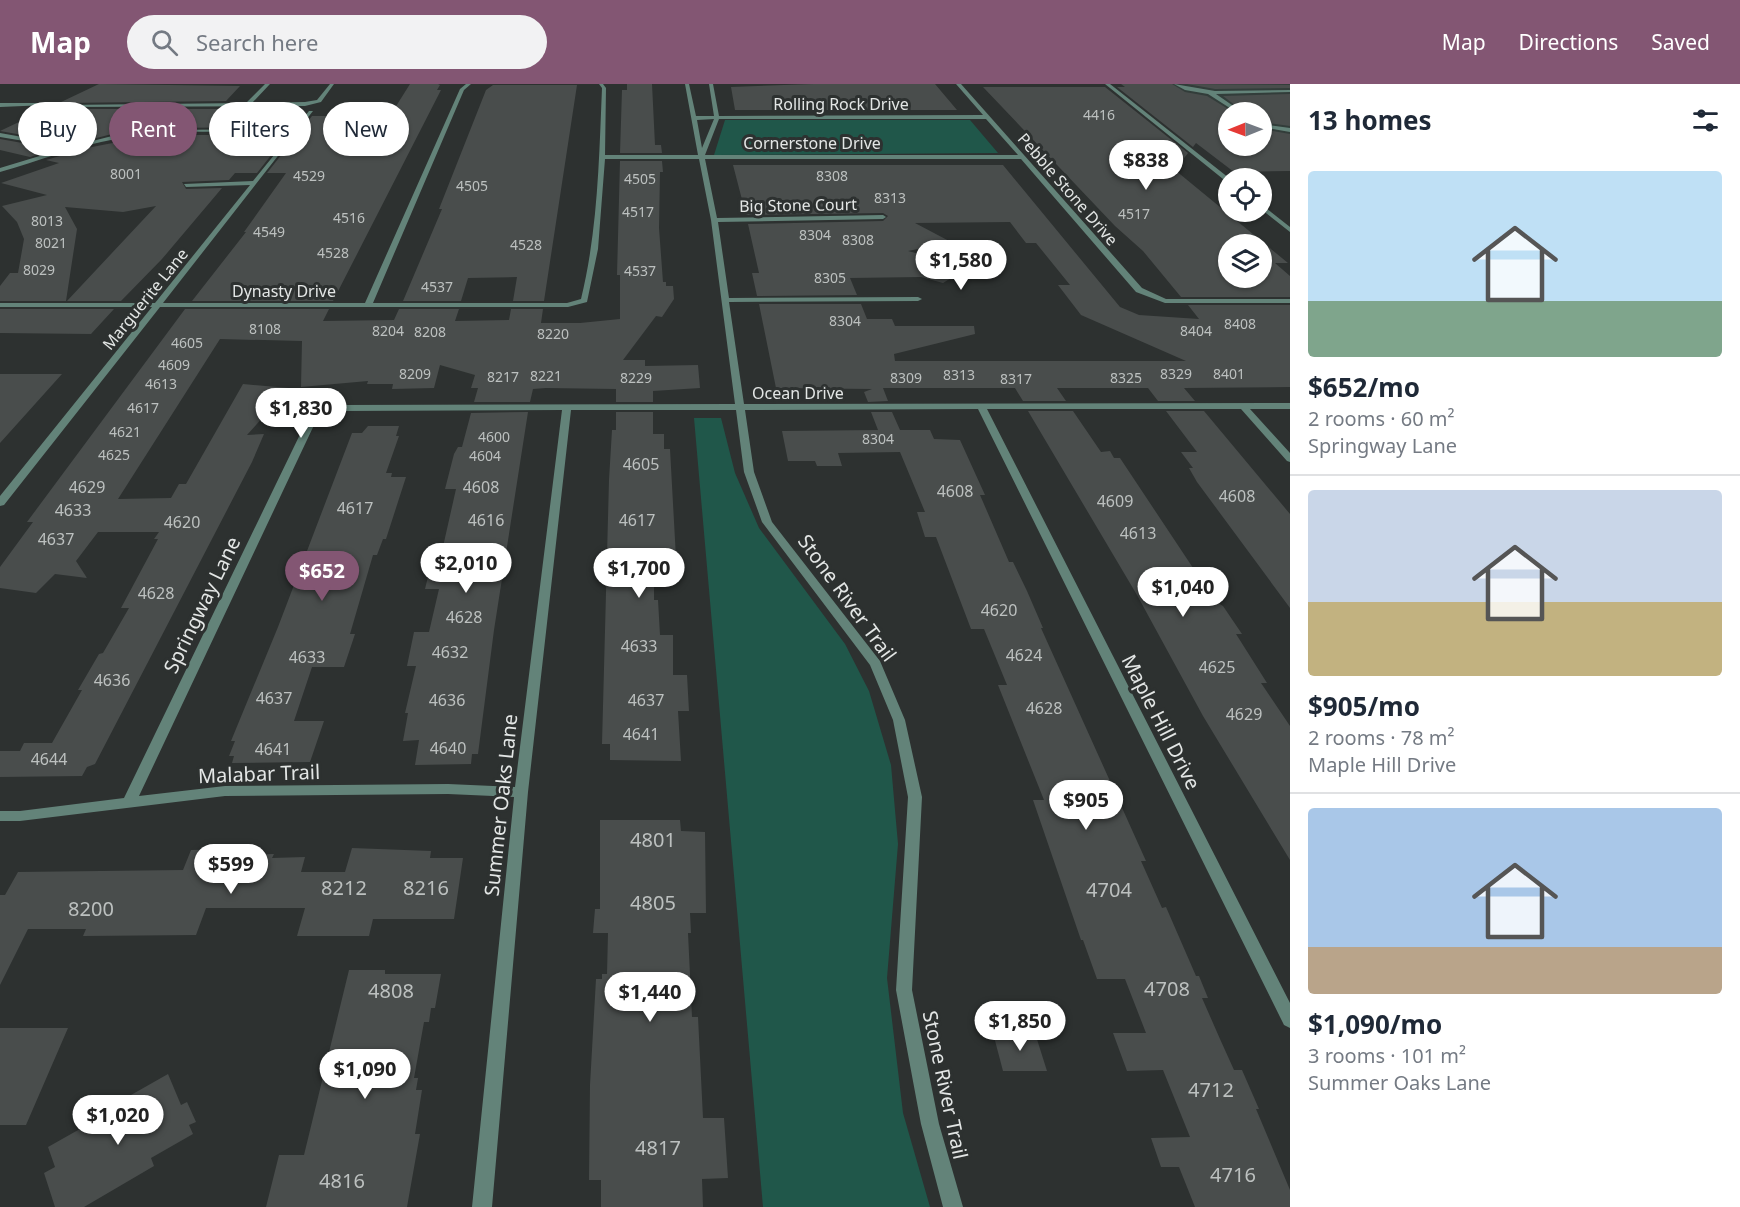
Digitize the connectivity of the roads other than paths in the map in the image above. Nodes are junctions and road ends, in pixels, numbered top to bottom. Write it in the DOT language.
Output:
graph roads {
  1 [pos="268,84"];
  2 [pos="332,84"];
  3 [pos="469,84"];
  4 [pos="687,84"];
  5 [pos="711,84"];
  6 [pos="958,84"];
  7 [pos="1107,84"];
  8 [pos="1176,84"];
  9 [pos="603,86"];
  10 [pos="1290,91"];
  11 [pos="1209,92"];
  12 [pos="250,102"];
  13 [pos="311,102"];
  14 [pos="1224,102"];
  15 [pos="209,104"];
  16 [pos="0,105"];
  17 [pos="18,105"];
  18 [pos="97,105"];
  19 [pos="988,117"];
  20 [pos="694,118"];
  21 [pos="717,118"];
  22 [pos="1272,127"];
  23 [pos="1290,130"];
  24 [pos="209,132"];
  25 [pos="0,135"];
  26 [pos="18,138"];
  27 [pos="97,142"];
  28 [pos="44,156"];
  29 [pos="276,156"];
  30 [pos="601,157"];
  31 [pos="701,157"];
  32 [pos="1022,157"];
  33 [pos="0,170"];
  34 [pos="1218,173"];
  35 [pos="255,183"];
  36 [pos="186,185"];
  37 [pos="1272,215"];
  38 [pos="882,218"];
  39 [pos="714,220"];
  40 [pos="1290,230"];
  41 [pos="918,299"];
  42 [pos="726,300"];
  43 [pos="1290,301"];
  44 [pos="158,304"];
  45 [pos="0,305"];
  46 [pos="368,305"];
  47 [pos="1243,406"];
  48 [pos="1290,406"];
  49 [pos="739,408"];
  50 [pos="982,408"];
  51 [pos="567,409"];
  52 [pos="311,422"];
  53 [pos="1290,459"];
  54 [pos="0,503"];
  55 [pos="521,792"];
  56 [pos="128,804"];
  57 [pos="0,816"];
  58 [pos="1290,1020"];
  59 [pos="482,1207"];
  60 [pos="953,1207"];
  1 -- 12 [label="street"];
  2 -- 13 [label="street"];
  3 -- 46 [label="street"];
  4 -- 20 [label="street, Stone River Trail"];
  5 -- 21 [label="street"];
  6 -- 19 [label="street, Pebble Stone Drive"];
  7 -- 34 [label="street"];
  8 -- 11 [label="street"];
  9 -- 30 [label="street"];
  10 -- 11 [label="street"];
  11 -- 14 [label="street"];
  15 -- 18 [label="street"];
  16 -- 17 [label="street"];
  19 -- 21 [label="street, Rolling Rock Drive"];
  19 -- 32 [label="street, Pebble Stone Drive"];
  20 -- 21 [label="street, Rolling Rock Drive"];
  20 -- 31 [label="street, Stone River Trail"];
  21 -- 31 [label="street"];
  22 -- 23 [label="street"];
  24 -- 27 [label="street"];
  25 -- 26 [label="street"];
  28 -- 33 [label="street"];
  29 -- 35 [label="street, Marguerite Lane"];
  30 -- 31 [label="street, Cornerstone Drive"];
  30 -- 46 [label="street, Dynasty Drive"];
  31 -- 32 [label="street, Cornerstone Drive"];
  31 -- 39 [label="street, Stone River Trail"];
  32 -- 43 [label="street, Pebble Stone Drive"];
  35 -- 36 [label="street"];
  35 -- 44 [label="street, Marguerite Lane"];
  37 -- 40 [label="street"];
  38 -- 39 [label="street, Big Stone Court"];
  39 -- 42 [label="street, Stone River Trail"];
  41 -- 42 [label="street"];
  42 -- 49 [label="street, Stone River Trail"];
  44 -- 45 [label="street, Dynasty Drive"];
  44 -- 46 [label="street, Dynasty Drive"];
  44 -- 54 [label="street, Marguerite Lane"];
  47 -- 48 [label="street, Ocean Drive"];
  47 -- 50 [label="street, Ocean Drive"];
  47 -- 53 [label="street"];
  49 -- 50 [label="street, Ocean Drive"];
  49 -- 51 [label="street, Ocean Drive"];
  49 -- 60 [label="street, Stone River Trail"];
  50 -- 58 [label="street, Maple Hill Drive"];
  51 -- 52 [label="street, Ocean Drive"];
  51 -- 55 [label="street, Summer Oaks Lane"];
  52 -- 56 [label="street, Springway Lane"];
  55 -- 56 [label="street, Malabar Trail"];
  55 -- 59 [label="street, Summer Oaks Lane"];
  56 -- 57 [label="street, Malabar Trail"];
}
